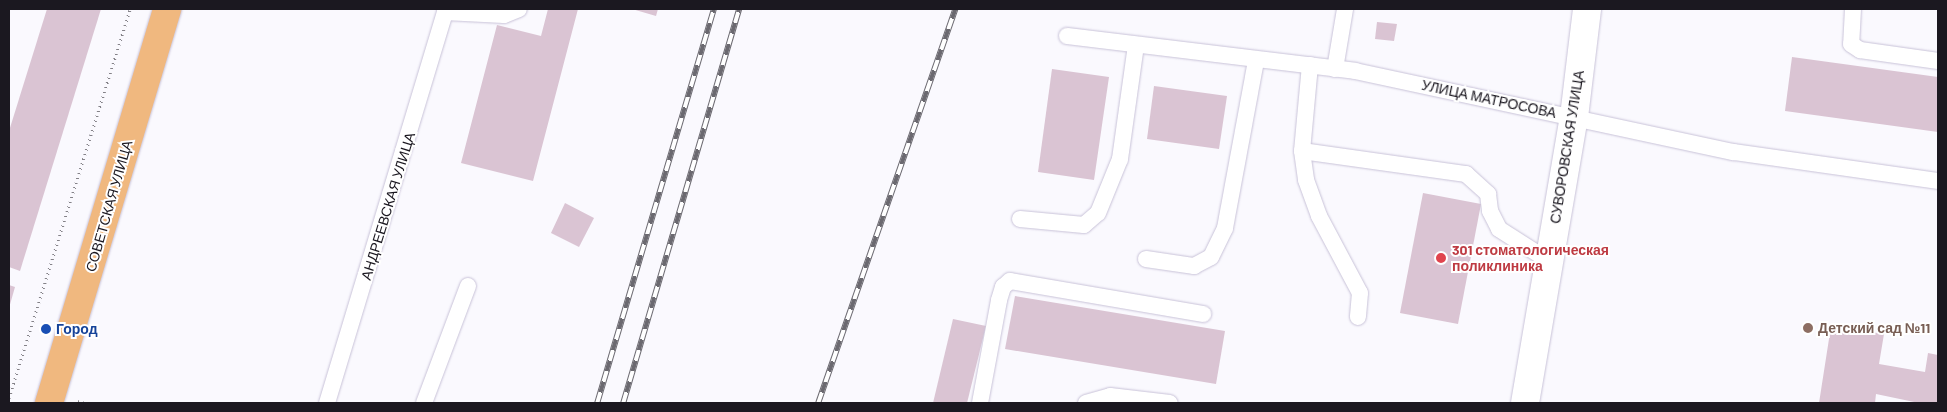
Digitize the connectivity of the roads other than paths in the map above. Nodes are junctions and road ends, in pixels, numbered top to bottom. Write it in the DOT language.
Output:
graph roads {
  1 [pos="168,9"];
  2 [pos="519,9"];
  3 [pos="1345,9"];
  4 [pos="1587,9"];
  5 [pos="1853,9"];
  6 [pos="446,10"];
  7 [pos="1067,36"];
  8 [pos="1136,45"];
  9 [pos="1256,61"];
  10 [pos="1938,61"];
  11 [pos="1310,66"];
  12 [pos="1335,69"];
  13 [pos="1574,116"];
  14 [pos="1302,151"];
  15 [pos="1938,180"];
  16 [pos="1020,219"];
  17 [pos="1146,260"];
  18 [pos="1549,261"];
  19 [pos="468,286"];
  20 [pos="1204,314"];
  21 [pos="1358,318"];
  22 [pos="50,403"];
  23 [pos="327,403"];
  24 [pos="424,403"];
  25 [pos="980,403"];
  26 [pos="1086,403"];
  27 [pos="1170,403"];
  28 [pos="1525,403"];
  1 -- 22 [label="main road, СОВЕТСКАЯ УЛИЦА"];
  2 -- 6 [label="lane"];
  3 -- 12 [label="lane"];
  4 -- 13 [label="street, СУВОРОВСКАЯ УЛИЦА"];
  5 -- 10 [label="lane"];
  6 -- 23 [label="lane, АНДРЕЕВСКАЯ УЛИЦА"];
  7 -- 8 [label="lane, УЛИЦА МАТРОСОВА"];
  8 -- 9 [label="lane, УЛИЦА МАТРОСОВА"];
  8 -- 16 [label="lane"];
  9 -- 11 [label="lane, УЛИЦА МАТРОСОВА"];
  9 -- 17 [label="lane"];
  11 -- 12 [label="lane, УЛИЦА МАТРОСОВА"];
  11 -- 14 [label="lane"];
  12 -- 13 [label="lane, УЛИЦА МАТРОСОВА"];
  13 -- 15 [label="lane, УЛИЦА МАТРОСОВА"];
  13 -- 18 [label="street, СУВОРОВСКАЯ УЛИЦА"];
  14 -- 18 [label="lane"];
  14 -- 21 [label="lane"];
  18 -- 28 [label="street, СУВОРОВСКАЯ УЛИЦА"];
  19 -- 24 [label="lane"];
  20 -- 25 [label="lane"];
  26 -- 27 [label="lane"];
}
